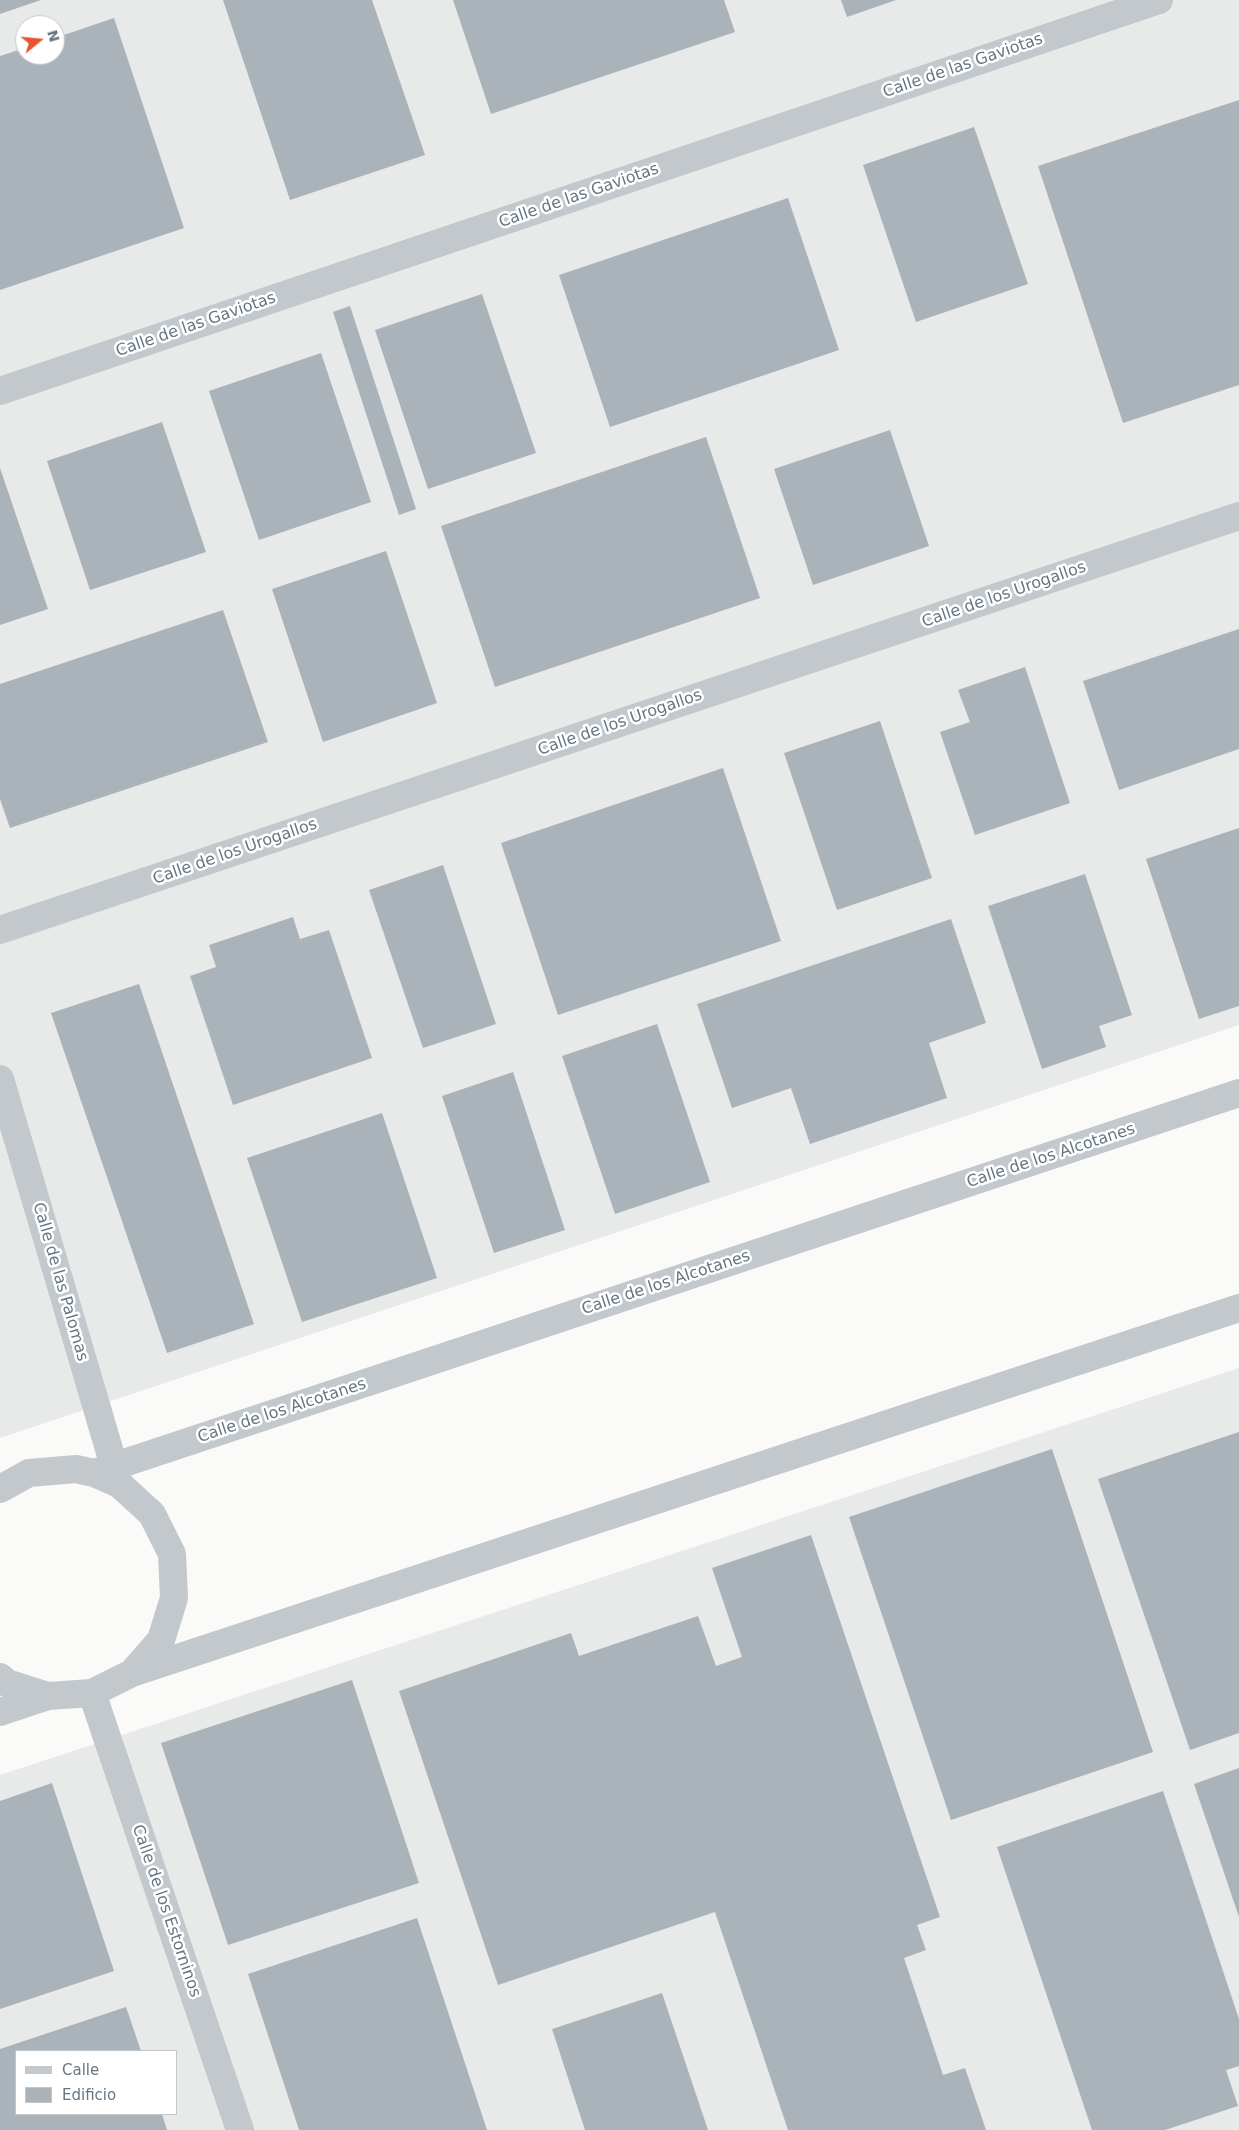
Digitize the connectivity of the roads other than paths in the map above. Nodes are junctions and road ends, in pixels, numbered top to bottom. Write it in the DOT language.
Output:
graph roads {
  1 [pos="1159,0"];
  2 [pos="0,391"];
  3 [pos="1239,516"];
  4 [pos="0,930"];
  5 [pos="0,1079"];
  6 [pos="1239,1093"];
  7 [pos="1239,1308"];
  8 [pos="109,1475"];
  9 [pos="0,1489"];
  10 [pos="132,1673"];
  11 [pos="0,1677"];
  12 [pos="92,1693"];
  13 [pos="48,1696"];
  14 [pos="0,1712"];
  15 [pos="240,2130"];
  1 -- 2 [label="street, Calle de las Gaviotas"];
  3 -- 4 [label="street, Calle de los Urogallos"];
  5 -- 8 [label="street, Calle de las Palomas"];
  6 -- 8 [label="street, Calle de los Alcotanes"];
  7 -- 10 [label="street"];
  8 -- 9 [label="street"];
  8 -- 10 [label="street"];
  10 -- 12 [label="street"];
  11 -- 13 [label="street"];
  12 -- 13 [label="street"];
  12 -- 15 [label="street, Calle de los Estorninos"];
  13 -- 14 [label="street"];
}
